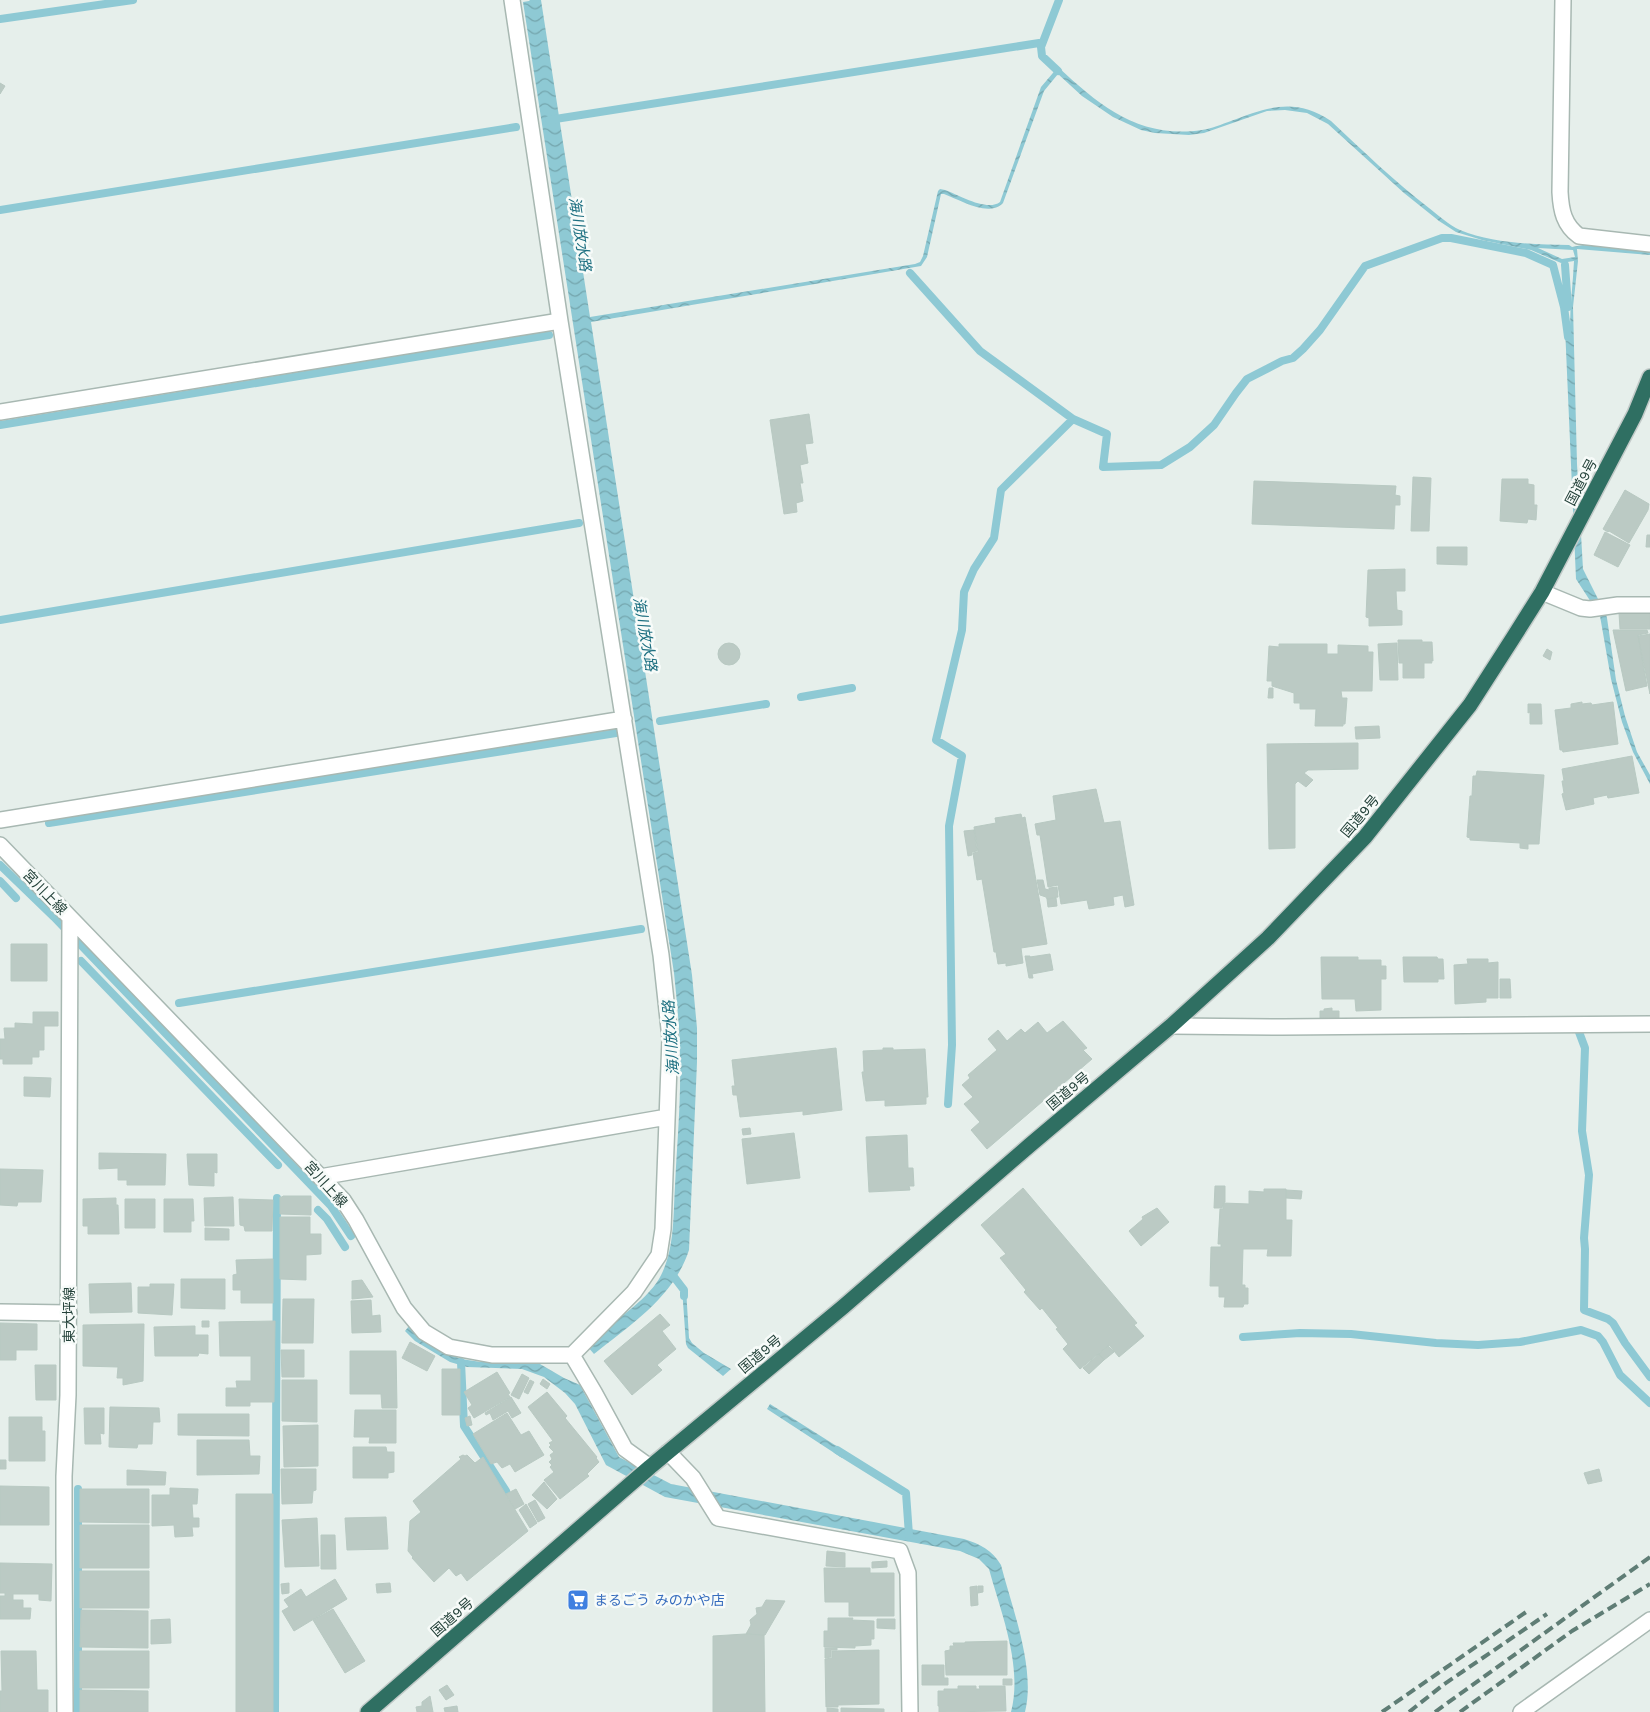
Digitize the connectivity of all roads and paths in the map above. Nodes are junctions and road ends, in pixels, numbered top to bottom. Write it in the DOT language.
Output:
graph roads {
  1 [pos="512,0"];
  2 [pos="1563,0"];
  3 [pos="1650,244"];
  4 [pos="560,321"];
  5 [pos="1650,376"];
  6 [pos="0,412"];
  7 [pos="1542,592"];
  8 [pos="1650,605"];
  9 [pos="624,719"];
  10 [pos="0,820"];
  11 [pos="0,845"];
  12 [pos="70,918"];
  13 [pos="1650,1024"];
  14 [pos="1172,1026"];
  15 [pos="667,1117"];
  16 [pos="320,1176"];
  17 [pos="0,1312"];
  18 [pos="69,1313"];
  19 [pos="572,1355"];
  20 [pos="668,1452"];
  21 [pos="650,1467"];
  22 [pos="1650,1620"];
  23 [pos="65,1712"];
  24 [pos="368,1712"];
  25 [pos="910,1712"];
  26 [pos="1521,1712"];
  1 -- 4 [label="street"];
  2 -- 3 [label="street"];
  4 -- 6 [label="street"];
  4 -- 9 [label="street"];
  5 -- 7 [label="highway, 国道9号"];
  7 -- 8 [label="street"];
  7 -- 14 [label="highway, 国道9号"];
  9 -- 10 [label="street"];
  9 -- 15 [label="street"];
  11 -- 12 [label="street, 宮川上線"];
  12 -- 16 [label="street, 宮川上線"];
  12 -- 18 [label="street, 東大坪線"];
  13 -- 14 [label="street"];
  14 -- 20 [label="highway, 国道9号"];
  15 -- 16 [label="street"];
  15 -- 19 [label="street"];
  16 -- 19 [label="street, 宮川上線"];
  17 -- 18 [label="street"];
  18 -- 23 [label="street, 東大坪線"];
  19 -- 21 [label="street"];
  20 -- 21 [label="highway, 国道9号"];
  20 -- 25 [label="street"];
  21 -- 24 [label="highway, 国道9号"];
  22 -- 26 [label="street"];
}
